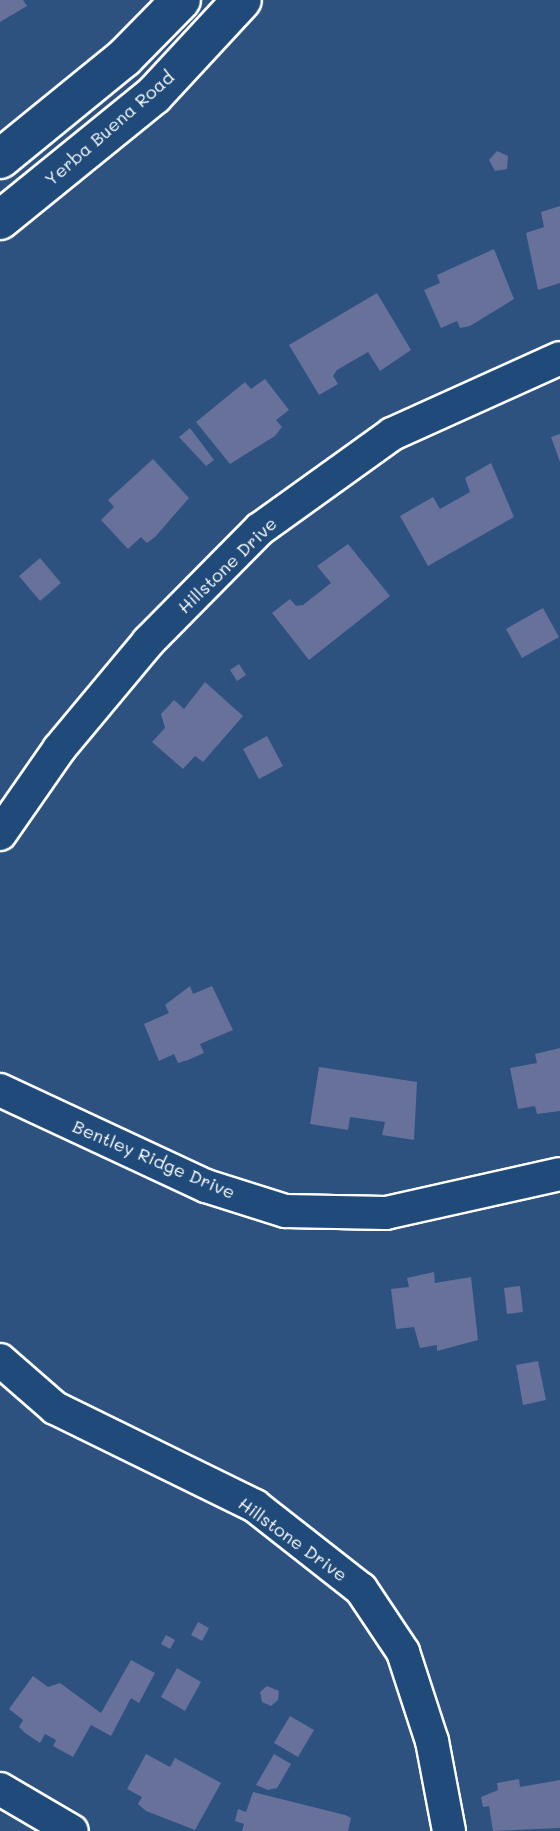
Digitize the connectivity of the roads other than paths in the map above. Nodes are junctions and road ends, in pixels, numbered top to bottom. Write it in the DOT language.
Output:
graph roads {
  1 [pos="181,0"];
  2 [pos="242,0"];
  3 [pos="0,159"];
  4 [pos="0,220"];
  5 [pos="560,358"];
  6 [pos="0,834"];
  7 [pos="0,1090"];
  8 [pos="560,1174"];
  9 [pos="0,1360"];
  10 [pos="0,1789"];
  11 [pos="72,1831"];
  12 [pos="449,1831"];
  1 -- 3 [label="main road"];
  2 -- 4 [label="main road, Yerba Buena Road"];
  5 -- 6 [label="street, Hillstone Drive"];
  7 -- 8 [label="street, Bentley Ridge Drive"];
  9 -- 12 [label="street, Hillstone Drive"];
  10 -- 11 [label="street"];
}
